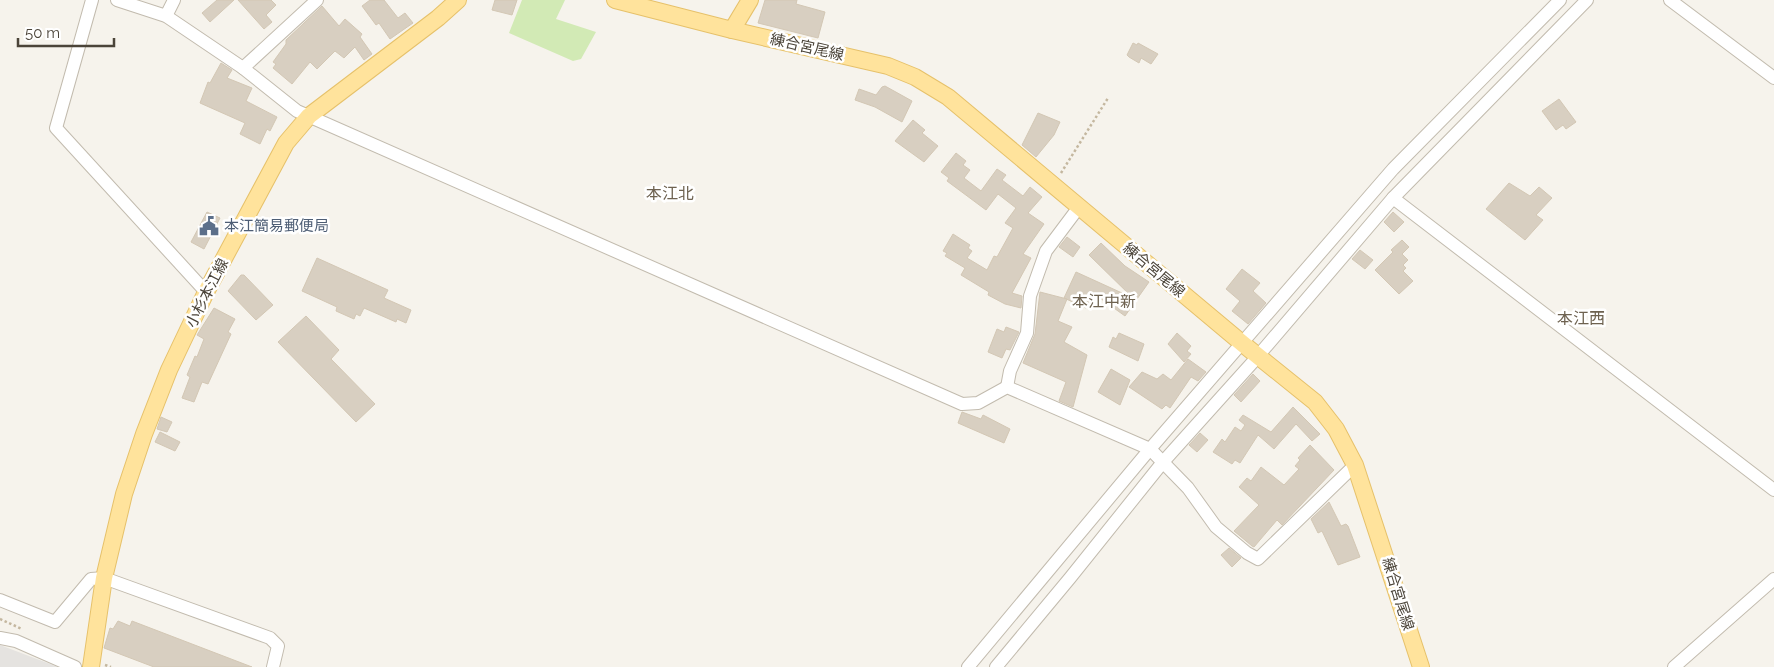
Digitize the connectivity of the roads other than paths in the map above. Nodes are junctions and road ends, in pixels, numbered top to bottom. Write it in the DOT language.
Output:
graph roads {
  1 [pos="92,0"];
  2 [pos="117,0"];
  3 [pos="174,0"];
  4 [pos="317,0"];
  5 [pos="458,0"];
  6 [pos="615,0"];
  7 [pos="750,0"];
  8 [pos="1560,0"];
  9 [pos="1586,0"];
  10 [pos="1670,0"];
  11 [pos="166,16"];
  12 [pos="732,30"];
  13 [pos="243,68"];
  14 [pos="1774,78"];
  15 [pos="309,116"];
  16 [pos="1393,198"];
  17 [pos="1079,207"];
  18 [pos="206,292"];
  19 [pos="1243,344"];
  20 [pos="1258,355"];
  21 [pos="1007,387"];
  22 [pos="1150,448"];
  23 [pos="1163,462"];
  24 [pos="1355,465"];
  25 [pos="1774,490"];
  26 [pos="104,578"];
  27 [pos="1774,579"];
  28 [pos="0,600"];
  29 [pos="0,638"];
  30 [pos="75,667"];
  31 [pos="91,667"];
  32 [pos="272,667"];
  33 [pos="968,667"];
  34 [pos="996,667"];
  35 [pos="1420,667"];
  36 [pos="1674,667"];
  1 -- 18 [label="street"];
  2 -- 11 [label="street"];
  3 -- 11 [label="street"];
  4 -- 13 [label="street"];
  5 -- 15 [label="main road, 小杉本江線"];
  6 -- 12 [label="main road"];
  7 -- 12 [label="main road"];
  8 -- 19 [label="street"];
  9 -- 16 [label="street"];
  10 -- 14 [label="street"];
  11 -- 13 [label="street"];
  12 -- 17 [label="main road, 練合宮尾線"];
  13 -- 15 [label="street"];
  15 -- 18 [label="main road, 小杉本江線"];
  15 -- 21 [label="street"];
  16 -- 20 [label="street"];
  16 -- 25 [label="street"];
  17 -- 19 [label="main road, 練合宮尾線"];
  17 -- 21 [label="street"];
  18 -- 26 [label="main road, 小杉本江線"];
  19 -- 20 [label="main road, 練合宮尾線"];
  19 -- 22 [label="street"];
  20 -- 23 [label="street"];
  20 -- 24 [label="main road, 練合宮尾線"];
  21 -- 22 [label="street"];
  22 -- 23 [label="street"];
  22 -- 33 [label="street"];
  23 -- 24 [label="street"];
  23 -- 34 [label="street"];
  24 -- 35 [label="main road, 練合宮尾線"];
  26 -- 28 [label="street"];
  26 -- 31 [label="main road, 小杉本江線"];
  26 -- 32 [label="street"];
  27 -- 36 [label="street"];
  29 -- 30 [label="street"];
}
